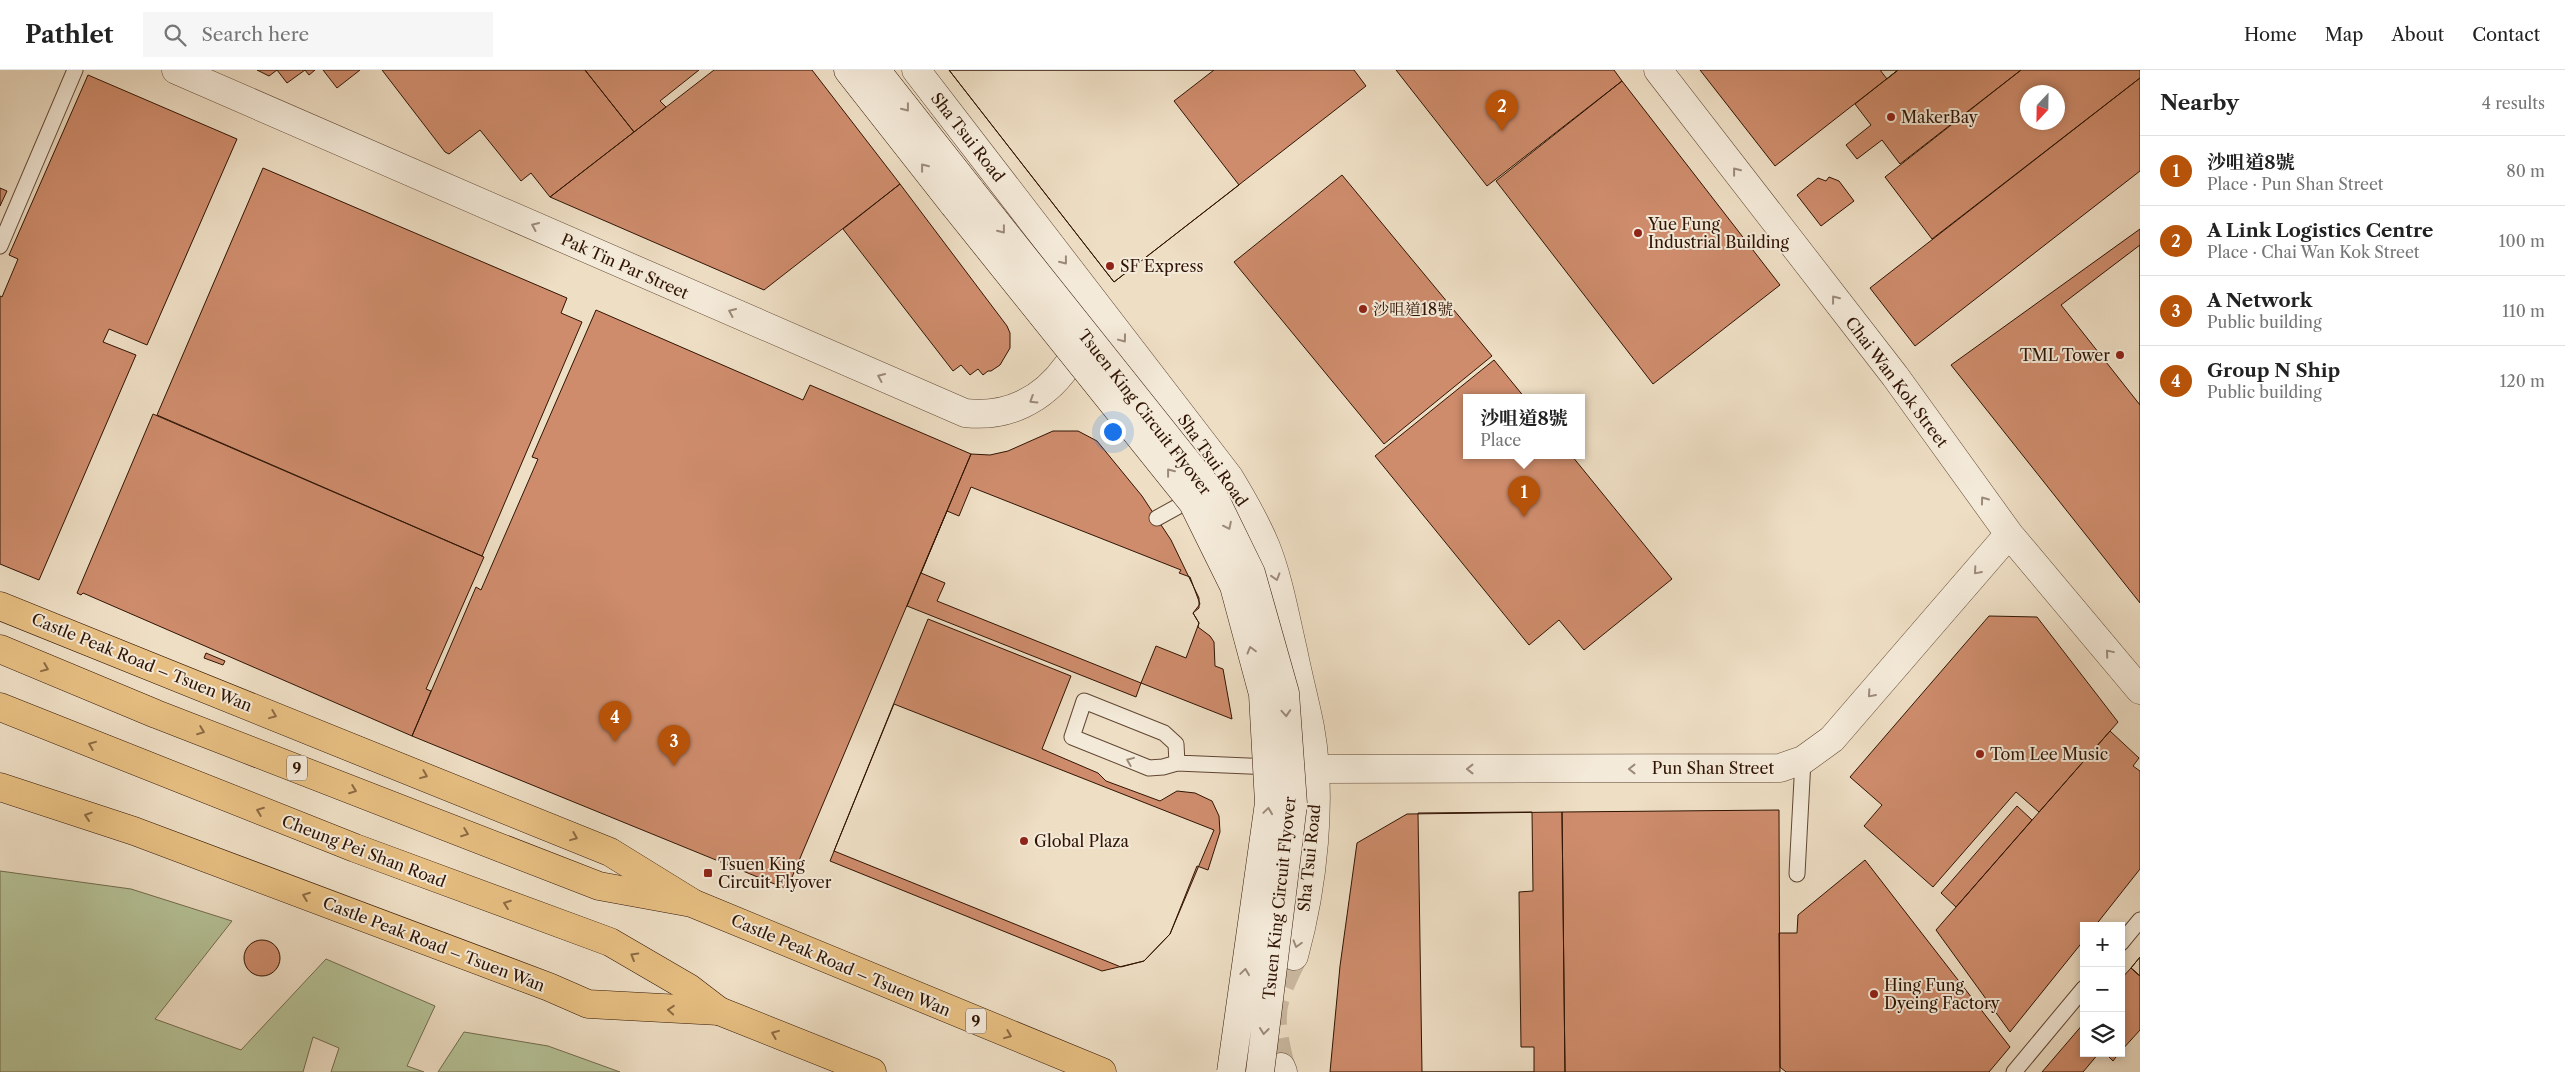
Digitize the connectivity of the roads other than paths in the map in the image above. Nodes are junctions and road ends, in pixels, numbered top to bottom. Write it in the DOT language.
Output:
graph roads {
  1 [pos="75,70"];
  2 [pos="176,70"];
  3 [pos="848,70"];
  4 [pos="876,70"];
  5 [pos="916,70"];
  6 [pos="1658,70"];
  7 [pos="963,198"];
  8 [pos="0,246"];
  9 [pos="1068,366"];
  10 [pos="1229,478"];
  11 [pos="1157,518"];
  12 [pos="2009,534"];
  13 [pos="0,606"];
  14 [pos="0,650"];
  15 [pos="2140,690"];
  16 [pos="0,707"];
  17 [pos="1803,760"];
  18 [pos="1177,763"];
  19 [pos="1315,769"];
  20 [pos="0,787"];
  21 [pos="1797,874"];
  22 [pos="692,903"];
  23 [pos="2140,920"];
  24 [pos="2125,938"];
  25 [pos="1294,956"];
  26 [pos="2080,993"];
  27 [pos="720,1011"];
  28 [pos="1274,1070"];
  29 [pos="872,1072"];
  30 [pos="1102,1072"];
  31 [pos="1230,1072"];
  32 [pos="2014,1072"];
  1 -- 8 [label="lane"];
  9 -- 2 [label="street, Pak Tin Par Street, one-way"];
  7 -- 3 [label="street, one-way"];
  4 -- 7 [label="street, Sha Tsui Road, one-way"];
  5 -- 10 [label="street, Sha Tsui Road, one-way"];
  12 -- 6 [label="street, Chai Wan Kok Street, one-way"];
  7 -- 28 [label="street, Tsuen King Circuit Flyover, one-way, bridge"];
  31 -- 7 [label="street, Tsuen King Circuit Flyover, one-way, bridge"];
  10 -- 11 [label="lane"];
  10 -- 19 [label="street, Sha Tsui Road, one-way"];
  15 -- 12 [label="street, Chai Wan Kok Street, one-way"];
  12 -- 17 [label="street, Pun Shan Street, one-way"];
  13 -- 22 [label="main road, Castle Peak Road – Tsuen Wan, one-way"];
  14 -- 22 [label="main road, Castle Peak Road – Tsuen Wan / 9, one-way"];
  27 -- 16 [label="main road, Cheung Pei Shan Road, one-way"];
  17 -- 19 [label="street, Pun Shan Street, one-way"];
  17 -- 21 [label="lane"];
  18 -- 18 [label="lane, one-way"];
  18 -- 19 [label="lane"];
  19 -- 25 [label="street, Sha Tsui Road, one-way"];
  27 -- 20 [label="main road, Castle Peak Road – Tsuen Wan, one-way"];
  22 -- 30 [label="main road, Castle Peak Road – Tsuen Wan / 9, one-way"];
  23 -- 24 [label="lane"];
  26 -- 32 [label="lane"];
  29 -- 27 [label="main road, Castle Peak Road – Tsuen Wan, one-way"];
}
